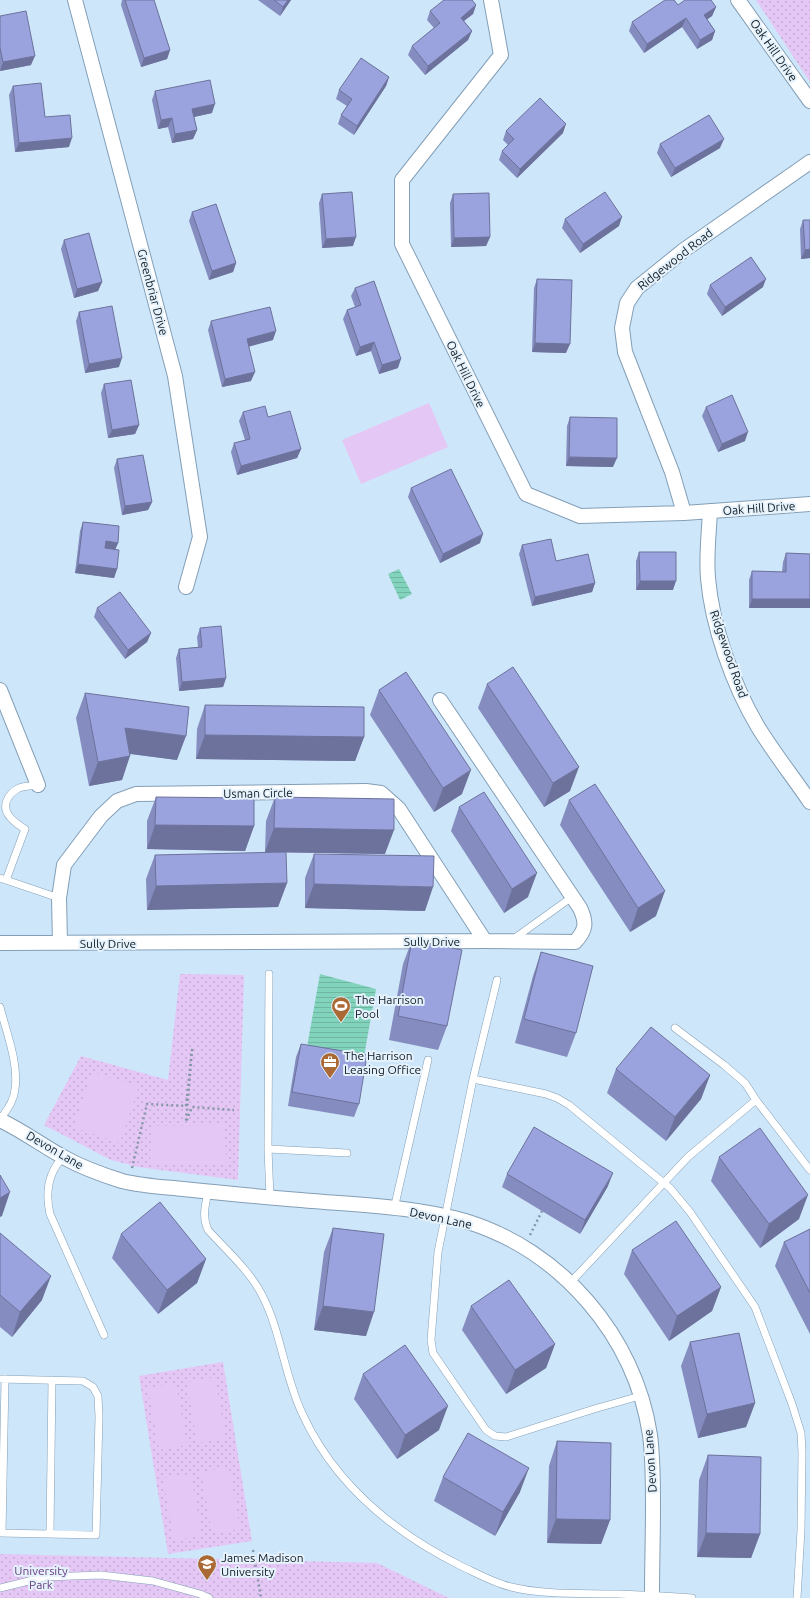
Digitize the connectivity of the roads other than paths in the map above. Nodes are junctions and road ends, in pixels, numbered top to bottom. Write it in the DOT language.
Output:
graph roads {
  1 [pos="75,0"];
  2 [pos="493,0"];
  3 [pos="738,0"];
  4 [pos="810,101"];
  5 [pos="810,162"];
  6 [pos="810,504"];
  7 [pos="710,511"];
  8 [pos="684,512"];
  9 [pos="186,587"];
  10 [pos="0,690"];
  11 [pos="440,700"];
  12 [pos="38,785"];
  13 [pos="810,802"];
  14 [pos="3,879"];
  15 [pos="572,897"];
  16 [pos="59,898"];
  17 [pos="485,941"];
  18 [pos="510,941"];
  19 [pos="0,943"];
  20 [pos="60,943"];
  21 [pos="269,974"];
  22 [pos="497,980"];
  23 [pos="0,1007"];
  24 [pos="675,1028"];
  25 [pos="428,1060"];
  26 [pos="473,1079"];
  27 [pos="756,1100"];
  28 [pos="0,1120"];
  29 [pos="268,1149"];
  30 [pos="347,1153"];
  31 [pos="63,1157"];
  32 [pos="810,1170"];
  33 [pos="664,1182"];
  34 [pos="208,1192"];
  35 [pos="270,1198"];
  36 [pos="394,1209"];
  37 [pos="445,1216"];
  38 [pos="571,1282"];
  39 [pos="104,1335"];
  40 [pos="2,1379"];
  41 [pos="52,1380"];
  42 [pos="640,1396"];
  43 [pos="1,1533"];
  44 [pos="50,1534"];
  45 [pos="0,1588"];
  46 [pos="652,1597"];
  47 [pos="209,1598"];
  48 [pos="692,1598"];
  49 [pos="797,1598"];
  1 -- 9 [label="street, Greenbriar Drive"];
  2 -- 8 [label="street, Oak Hill Drive"];
  3 -- 4 [label="street, Oak Hill Drive"];
  5 -- 8 [label="street, Ridgewood Road"];
  6 -- 7 [label="street, Oak Hill Drive"];
  7 -- 8 [label="street, Oak Hill Drive"];
  7 -- 13 [label="street, Ridgewood Road"];
  10 -- 12 [label="street"];
  11 -- 15 [label="street, Sully Drive"];
  12 -- 14 [label="lane"];
  14 -- 16 [label="lane"];
  15 -- 18 [label="lane"];
  15 -- 18 [label="street, Sully Drive"];
  16 -- 17 [label="street, Usman Circle"];
  16 -- 20 [label="street, Usman Circle"];
  17 -- 18 [label="street, Sully Drive"];
  17 -- 20 [label="street, Sully Drive"];
  19 -- 20 [label="street, Sully Drive"];
  21 -- 29 [label="lane"];
  22 -- 26 [label="lane"];
  23 -- 28 [label="lane"];
  24 -- 27 [label="lane"];
  25 -- 36 [label="lane"];
  26 -- 33 [label="lane"];
  26 -- 37 [label="lane"];
  27 -- 32 [label="lane"];
  27 -- 33 [label="lane"];
  28 -- 31 [label="street, Devon Lane"];
  29 -- 30 [label="lane"];
  29 -- 35 [label="lane"];
  31 -- 34 [label="street, Devon Lane"];
  31 -- 39 [label="lane"];
  33 -- 38 [label="lane"];
  33 -- 49 [label="lane"];
  34 -- 35 [label="street, Devon Lane"];
  34 -- 46 [label="lane"];
  35 -- 36 [label="street, Devon Lane"];
  36 -- 37 [label="street, Devon Lane"];
  37 -- 38 [label="street, Devon Lane"];
  37 -- 42 [label="lane"];
  38 -- 42 [label="street, Devon Lane"];
  40 -- 41 [label="lane"];
  40 -- 43 [label="lane"];
  41 -- 44 [label="lane"];
  41 -- 44 [label="lane"];
  42 -- 46 [label="street, Devon Lane"];
  43 -- 44 [label="lane"];
  45 -- 47 [label="lane"];
  46 -- 48 [label="lane"];
}
